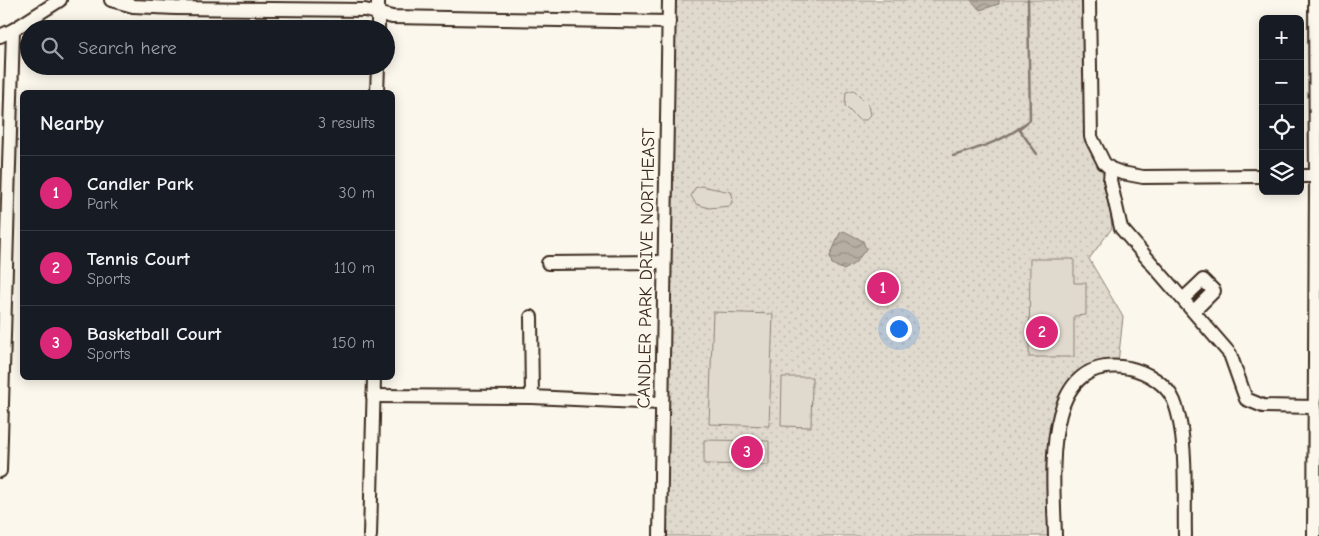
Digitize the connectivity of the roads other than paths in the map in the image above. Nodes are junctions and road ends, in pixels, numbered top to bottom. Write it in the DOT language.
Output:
graph roads {
  1 [pos="60,0"];
  2 [pos="111,0"];
  3 [pos="378,0"];
  4 [pos="669,0"];
  5 [pos="1089,0"];
  6 [pos="1315,0"];
  7 [pos="378,14"];
  8 [pos="29,20"];
  9 [pos="378,20"];
  10 [pos="669,22"];
  11 [pos="20,26"];
  12 [pos="13,30"];
  13 [pos="0,36"];
  14 [pos="378,75"];
  15 [pos="377,90"];
  16 [pos="1107,164"];
  17 [pos="1259,176"];
  18 [pos="1304,176"];
  19 [pos="1318,176"];
  20 [pos="663,262"];
  21 [pos="548,263"];
  22 [pos="1183,299"];
  23 [pos="1194,311"];
  24 [pos="531,317"];
  25 [pos="374,380"];
  26 [pos="373,396"];
  27 [pos="532,397"];
  28 [pos="660,402"];
  29 [pos="1315,407"];
  30 [pos="0,471"];
  31 [pos="370,536"];
  32 [pos="660,536"];
  33 [pos="1055,536"];
  34 [pos="1185,536"];
  35 [pos="1314,536"];
  1 -- 8 [label="street"];
  2 -- 7 [label="street"];
  3 -- 7 [label="street"];
  4 -- 10 [label="street, CANDLER PARK DRIVE NORTHEAST"];
  5 -- 16 [label="street"];
  6 -- 19 [label="street"];
  7 -- 9 [label="street"];
  7 -- 10 [label="street"];
  10 -- 20 [label="street, CANDLER PARK DRIVE NORTHEAST"];
  11 -- 12 [label="street"];
  12 -- 13 [label="street"];
  12 -- 30 [label="street"];
  14 -- 15 [label="street"];
  16 -- 17 [label="street"];
  16 -- 22 [label="street"];
  18 -- 19 [label="street"];
  19 -- 29 [label="street"];
  20 -- 21 [label="street"];
  20 -- 28 [label="street, CANDLER PARK DRIVE NORTHEAST"];
  22 -- 23 [label="street"];
  22 -- 23 [label="street"];
  23 -- 29 [label="street"];
  24 -- 27 [label="street"];
  25 -- 26 [label="street"];
  26 -- 27 [label="street"];
  26 -- 31 [label="street"];
  27 -- 28 [label="street"];
  28 -- 32 [label="street, CANDLER PARK DRIVE NORTHEAST"];
  29 -- 35 [label="street"];
  33 -- 34 [label="street"];
}
